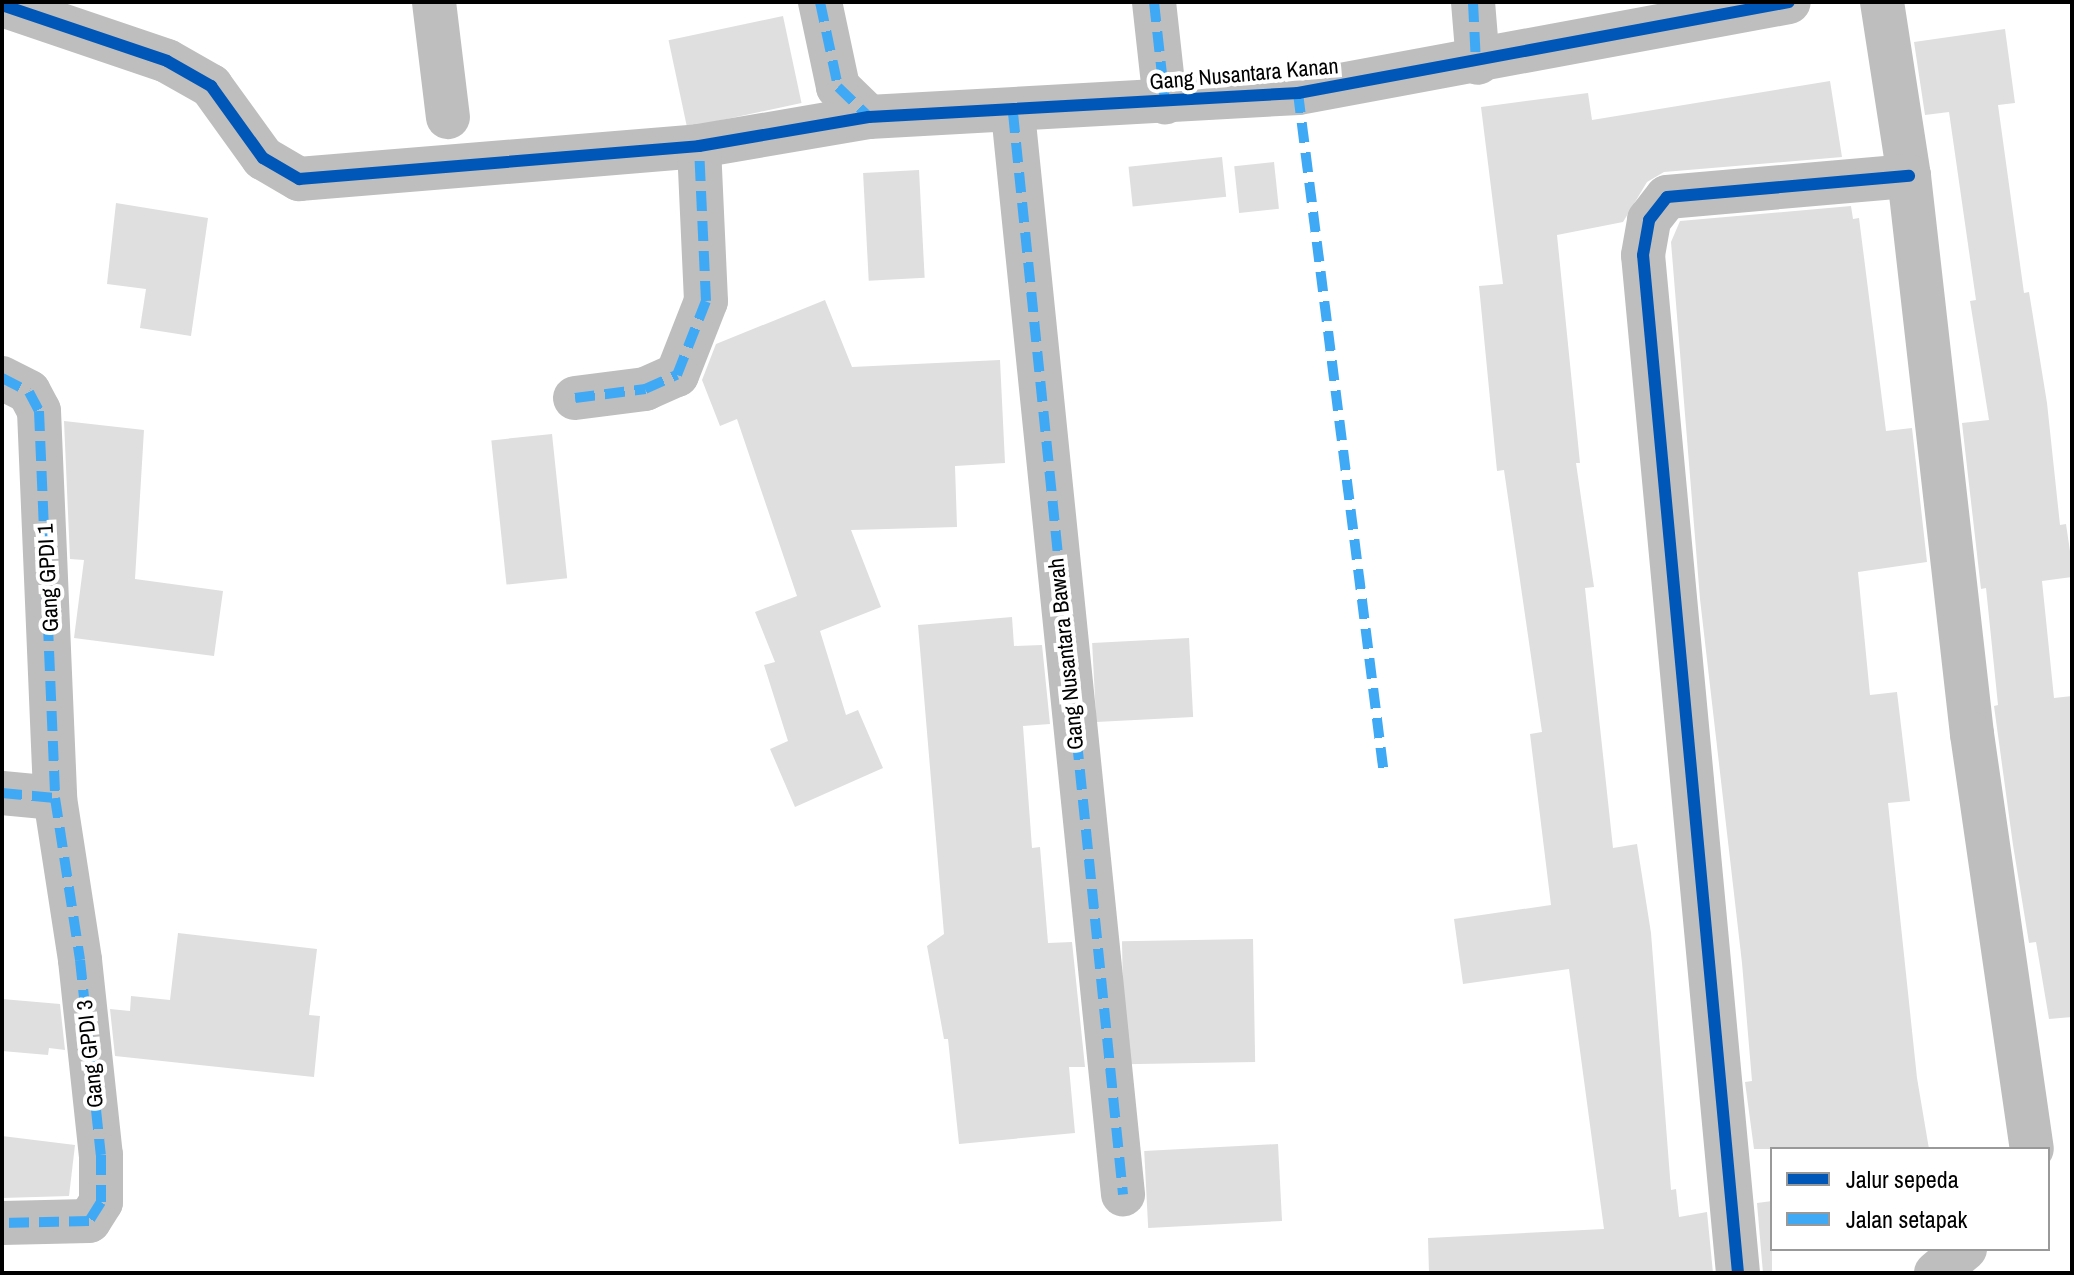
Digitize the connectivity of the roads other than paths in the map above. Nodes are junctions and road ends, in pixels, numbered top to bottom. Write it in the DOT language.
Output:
graph roads {
  1 [pos="434,2"];
  2 [pos="820,2"];
  3 [pos="1154,2"];
  4 [pos="1473,2"];
  5 [pos="1789,2"];
  6 [pos="1882,2"];
  7 [pos="2,5"];
  8 [pos="1723,10"];
  9 [pos="1478,63"];
  10 [pos="1165,102"];
  11 [pos="1013,113"];
  12 [pos="448,117"];
  13 [pos="869,117"];
  14 [pos="699,146"];
  15 [pos="1909,176"];
  16 [pos="2,378"];
  17 [pos="575,398"];
  18 [pos="2,793"];
  19 [pos="55,798"];
  20 [pos="2032,1147"];
  21 [pos="1123,1194"];
  22 [pos="2,1223"];
  23 [pos="1963,1251"];
  24 [pos="1738,1273"];
  25 [pos="1936,1273"];
  1 -- 12 [label="street"];
  2 -- 13 [label="street"];
  3 -- 10 [label="street"];
  4 -- 9 [label="street"];
  5 -- 8 [label="street, Gang Nusantara Kanan"];
  6 -- 15 [label="street"];
  7 -- 14 [label="street, Gang Nusantara Kanan"];
  8 -- 9 [label="street, Gang Nusantara Kanan"];
  9 -- 10 [label="street, Gang Nusantara Kanan"];
  10 -- 11 [label="street, Gang Nusantara Kanan"];
  11 -- 13 [label="street, Gang Nusantara Kanan"];
  11 -- 21 [label="street, Gang Nusantara Bawah"];
  13 -- 14 [label="street, Gang Nusantara Kanan"];
  14 -- 17 [label="street"];
  15 -- 20 [label="street"];
  15 -- 24 [label="street"];
  16 -- 19 [label="street, Gang GPDI 1"];
  18 -- 19 [label="street"];
  19 -- 22 [label="street, Gang GPDI 3"];
  23 -- 25 [label="street"];
}
